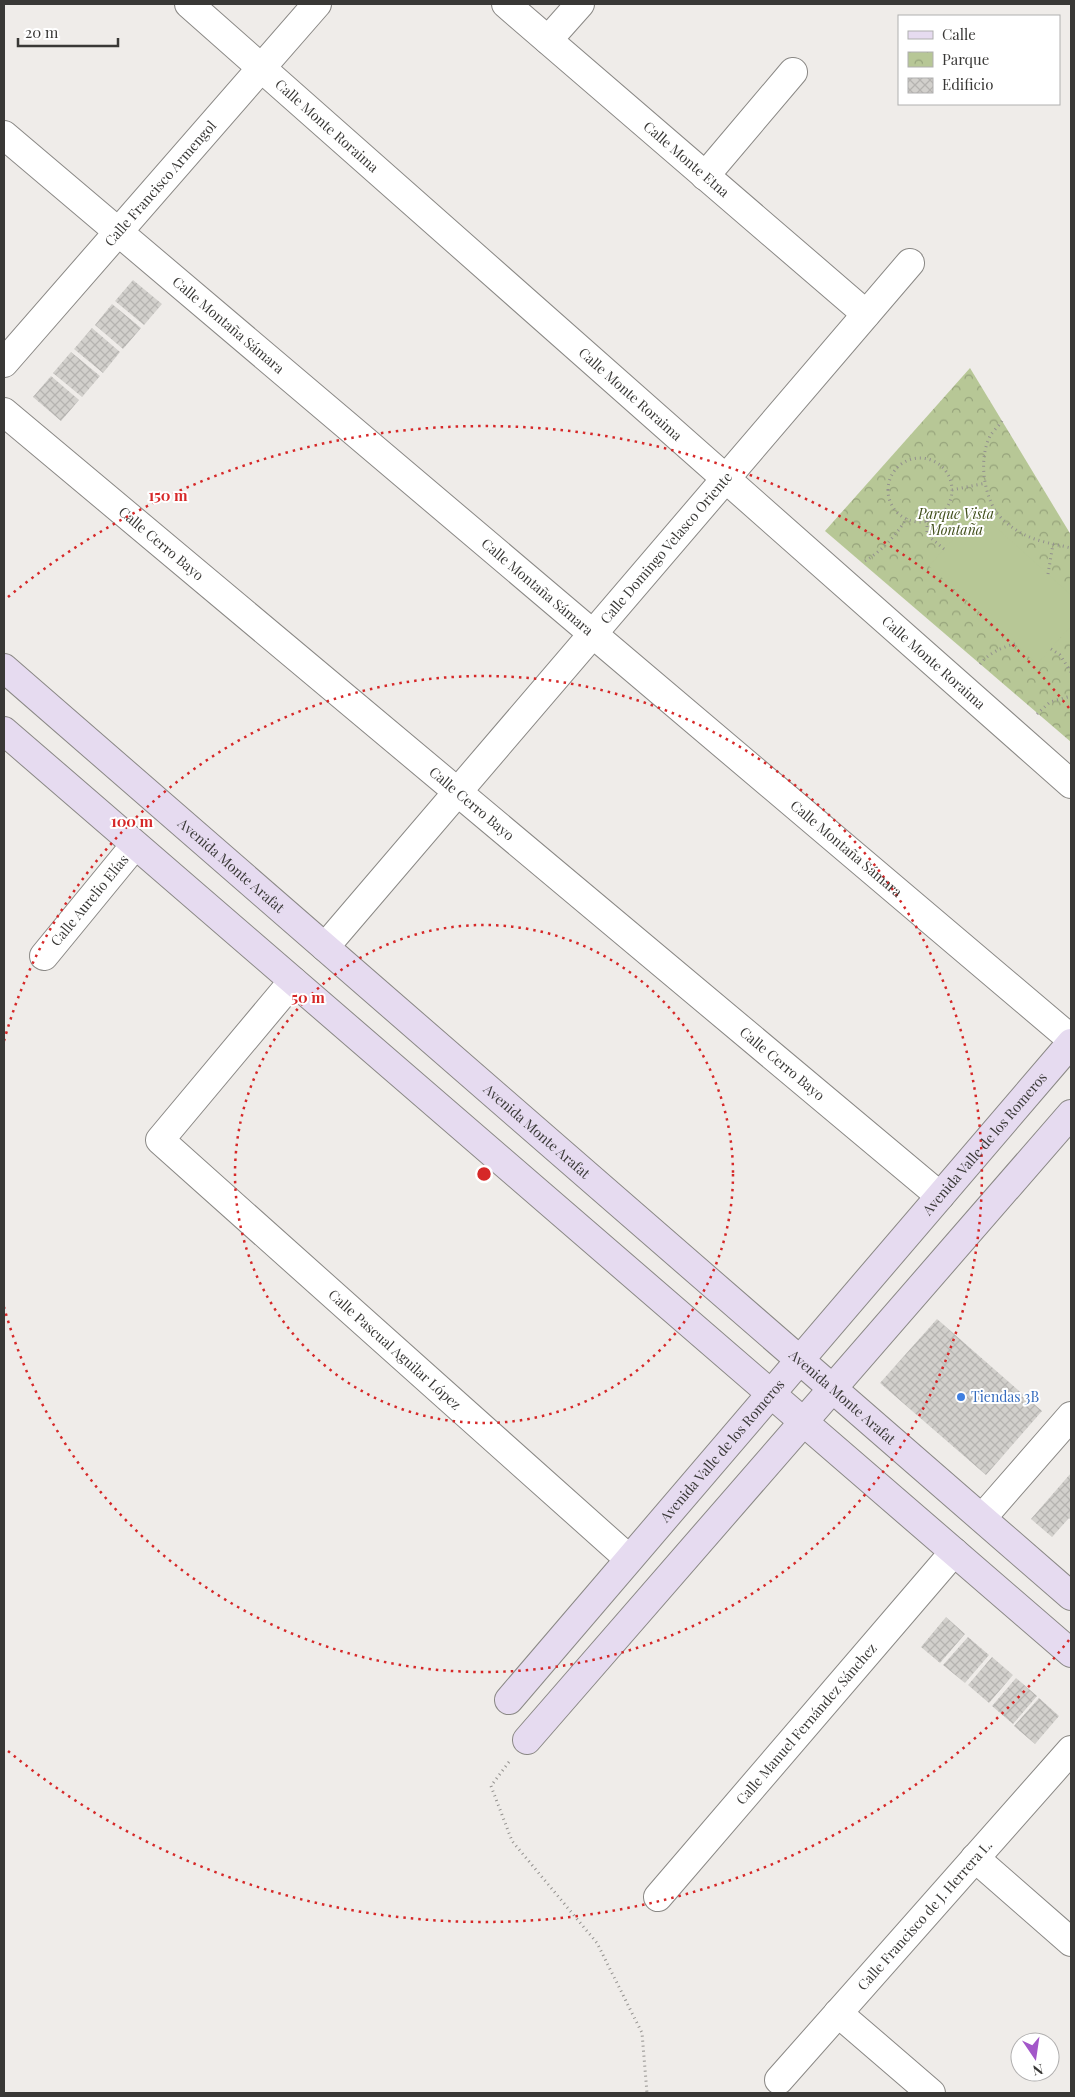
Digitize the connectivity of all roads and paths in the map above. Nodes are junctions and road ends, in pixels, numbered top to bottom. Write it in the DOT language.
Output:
graph roads {
  1 [pos="189,4"];
  2 [pos="317,4"];
  3 [pos="506,4"];
  4 [pos="580,4"];
  5 [pos="548,40"];
  6 [pos="261,67"];
  7 [pos="793,72"];
  8 [pos="4,135"];
  9 [pos="705,176"];
  10 [pos="118,232"];
  11 [pos="910,263"];
  12 [pos="866,314"];
  13 [pos="4,363"];
  14 [pos="4,412"];
  15 [pos="1002,421"];
  16 [pos="726,478"];
  17 [pos="986,483"];
  18 [pos="952,490"];
  19 [pos="907,518"];
  20 [pos="927,521"];
  21 [pos="1054,544"];
  22 [pos="1071,548"];
  23 [pos="944,549"];
  24 [pos="1048,574"];
  25 [pos="836,575"];
  26 [pos="593,634"];
  27 [pos="1015,644"];
  28 [pos="1051,649"];
  29 [pos="4,668"];
  30 [pos="977,668"];
  31 [pos="1071,672"];
  32 [pos="1071,696"];
  33 [pos="1034,716"];
  34 [pos="4,732"];
  35 [pos="1071,784"];
  36 [pos="458,792"];
  37 [pos="136,845"];
  38 [pos="325,947"];
  39 [pos="44,956"];
  40 [pos="293,981"];
  41 [pos="1071,1041"];
  42 [pos="1071,1114"];
  43 [pos="940,1196"];
  44 [pos="800,1360"];
  45 [pos="833,1388"];
  46 [pos="771,1393"];
  47 [pos="1071,1416"];
  48 [pos="803,1422"];
  49 [pos="982,1518"];
  50 [pos="954,1552"];
  51 [pos="629,1559"];
  52 [pos="1071,1596"];
  53 [pos="559,1641"];
  54 [pos="1071,1653"];
  55 [pos="589,1669"];
  56 [pos="509,1700"];
  57 [pos="520,1748"];
  58 [pos="1071,1750"];
  59 [pos="975,1858"];
  60 [pos="658,1897"];
  61 [pos="1071,1942"];
  62 [pos="838,2013"];
  63 [pos="779,2080"];
  64 [pos="647,2093"];
  65 [pos="930,2093"];
  1 -- 6 [label="street, Calle Monte Roraima"];
  2 -- 6 [label="street, Calle Francisco Armengol"];
  3 -- 5 [label="street, Calle Monte Etna"];
  4 -- 5 [label="street"];
  5 -- 9 [label="street, Calle Monte Etna"];
  6 -- 10 [label="street, Calle Francisco Armengol"];
  6 -- 16 [label="street, Calle Monte Roraima"];
  7 -- 9 [label="street"];
  8 -- 10 [label="street, Calle Montaña Sámara"];
  9 -- 12 [label="street, Calle Monte Etna"];
  10 -- 13 [label="street, Calle Francisco Armengol"];
  10 -- 26 [label="street, Calle Montaña Sámara"];
  11 -- 12 [label="street, Calle Domingo Velasco Oriente"];
  12 -- 16 [label="street, Calle Domingo Velasco Oriente"];
  14 -- 36 [label="street, Calle Cerro Bayo"];
  15 -- 17 [label="path"];
  16 -- 25 [label="street, Calle Monte Roraima"];
  16 -- 26 [label="street, Calle Domingo Velasco Oriente"];
  17 -- 18 [label="path"];
  17 -- 21 [label="path"];
  18 -- 19 [label="path"];
  18 -- 20 [label="path"];
  19 -- 20 [label="path"];
  19 -- 25 [label="path"];
  20 -- 23 [label="path"];
  21 -- 22 [label="path"];
  21 -- 24 [label="path"];
  25 -- 35 [label="street, Calle Monte Roraima"];
  26 -- 36 [label="street, Calle Domingo Velasco Oriente"];
  26 -- 41 [label="street, Calle Montaña Sámara"];
  27 -- 30 [label="path"];
  28 -- 31 [label="path"];
  29 -- 38 [label="street, Avenida Monte Arafat"];
  32 -- 33 [label="path"];
  34 -- 37 [label="street"];
  36 -- 38 [label="street, Calle Domingo Velasco Oriente"];
  36 -- 43 [label="street, Calle Cerro Bayo"];
  37 -- 39 [label="street, Calle Aurelio Elías"];
  37 -- 40 [label="street"];
  38 -- 44 [label="street, Avenida Monte Arafat"];
  40 -- 46 [label="street"];
  40 -- 51 [label="street, Calle Pascual Aguilar López"];
  41 -- 43 [label="street, Avenida Valle de los Romeros"];
  42 -- 45 [label="street"];
  43 -- 44 [label="street, Avenida Valle de los Romeros"];
  44 -- 45 [label="street, Avenida Monte Arafat"];
  44 -- 46 [label="street, Avenida Valle de los Romeros"];
  45 -- 48 [label="street"];
  45 -- 49 [label="street, Avenida Monte Arafat"];
  46 -- 48 [label="street"];
  46 -- 51 [label="street, Avenida Valle de los Romeros"];
  47 -- 49 [label="street"];
  48 -- 50 [label="street"];
  48 -- 55 [label="street"];
  49 -- 52 [label="street, Avenida Monte Arafat"];
  50 -- 54 [label="street"];
  50 -- 60 [label="street, Calle Manuel Fernández Sánchez"];
  51 -- 53 [label="street, Avenida Valle de los Romeros"];
  53 -- 55 [label="street"];
  53 -- 56 [label="street, Avenida Valle de los Romeros"];
  55 -- 57 [label="street"];
  57 -- 64 [label="path"];
  58 -- 59 [label="street, Calle Francisco de J. Herrera L."];
  59 -- 61 [label="street"];
  59 -- 62 [label="street, Calle Francisco de J. Herrera L."];
  62 -- 63 [label="street, Calle Francisco de J. Herrera L."];
  62 -- 65 [label="street"];
}
